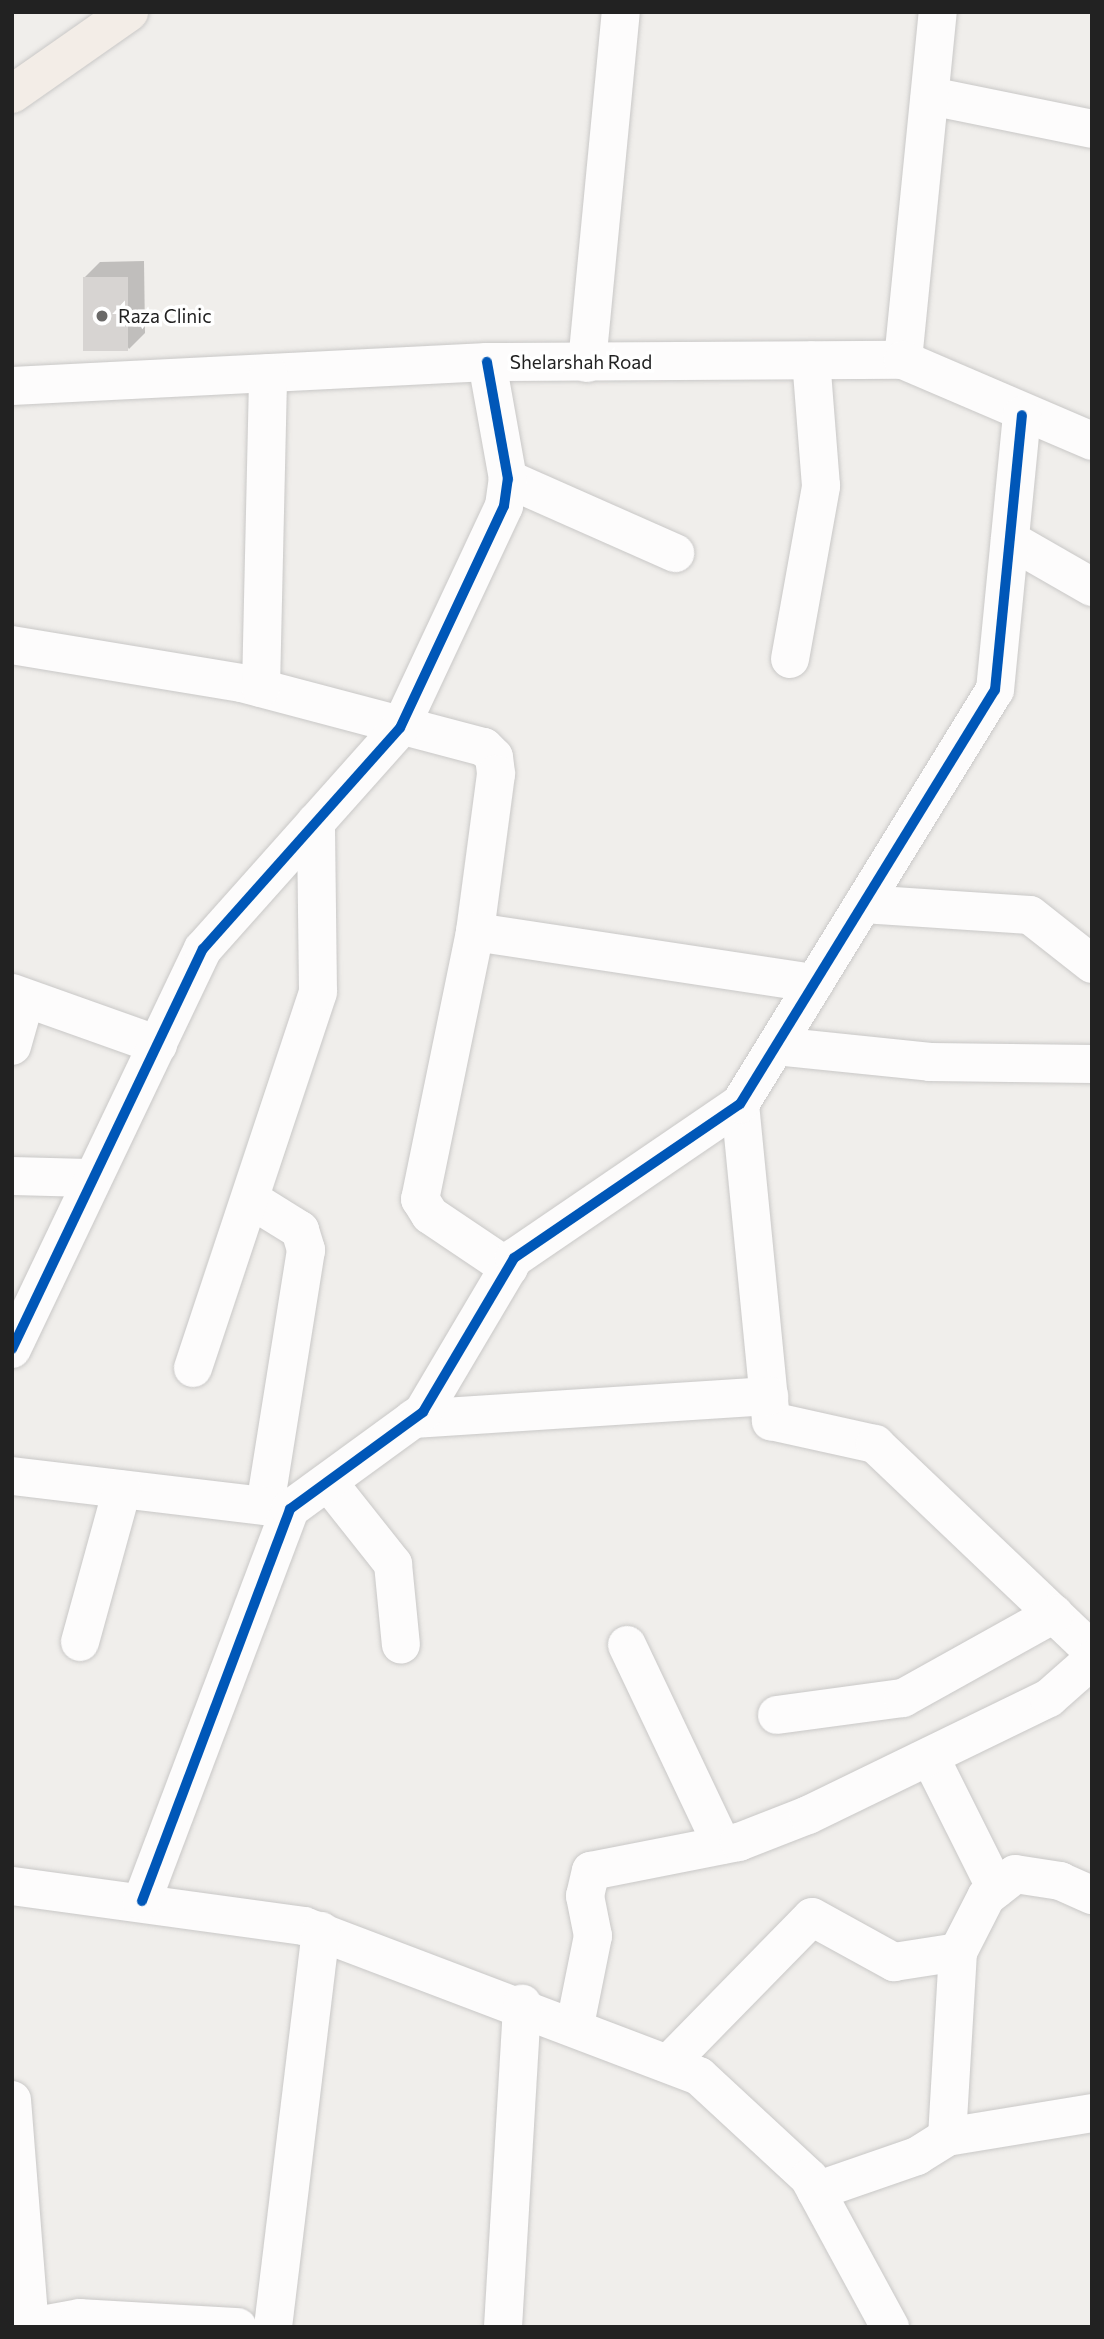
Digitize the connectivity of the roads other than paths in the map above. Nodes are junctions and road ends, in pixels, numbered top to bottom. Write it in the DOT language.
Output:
graph roads {
  1 [pos="129,12"];
  2 [pos="621,12"];
  3 [pos="938,12"];
  4 [pos="12,94"];
  5 [pos="930,96"];
  6 [pos="1092,129"];
  7 [pos="811,360"];
  8 [pos="903,360"];
  9 [pos="487,362"];
  10 [pos="587,363"];
  11 [pos="268,373"];
  12 [pos="12,386"];
  13 [pos="1022,415"];
  14 [pos="1092,441"];
  15 [pos="508,479"];
  16 [pos="1010,540"];
  17 [pos="675,553"];
  18 [pos="1092,587"];
  19 [pos="12,645"];
  20 [pos="790,659"];
  21 [pos="261,688"];
  22 [pos="400,728"];
  23 [pos="316,822"];
  24 [pos="863,904"];
  25 [pos="475,932"];
  26 [pos="1092,964"];
  27 [pos="814,983"];
  28 [pos="18,996"];
  29 [pos="158,1045"];
  30 [pos="12,1046"];
  31 [pos="776,1046"];
  32 [pos="1092,1064"];
  33 [pos="740,1104"];
  34 [pos="12,1176"];
  35 [pos="89,1178"];
  36 [pos="250,1199"];
  37 [pos="509,1268"];
  38 [pos="12,1349"];
  39 [pos="193,1368"];
  40 [pos="769,1396"];
  41 [pos="413,1419"];
  42 [pos="12,1476"];
  43 [pos="328,1482"];
  44 [pos="122,1490"];
  45 [pos="277,1508"];
  46 [pos="1054,1614"];
  47 [pos="80,1642"];
  48 [pos="401,1645"];
  49 [pos="626,1645"];
  50 [pos="1092,1651"];
  51 [pos="1092,1660"];
  52 [pos="777,1715"];
  53 [pos="931,1759"];
  54 [pos="722,1846"];
  55 [pos="12,1886"];
  56 [pos="996,1889"];
  57 [pos="1092,1895"];
  58 [pos="142,1901"];
  59 [pos="321,1931"];
  60 [pos="958,1952"];
  61 [pos="522,2004"];
  62 [pos="575,2025"];
  63 [pos="669,2063"];
  64 [pos="12,2100"];
  65 [pos="1092,2113"];
  66 [pos="947,2137"];
  67 [pos="816,2191"];
  68 [pos="31,2327"];
  69 [pos="237,2327"];
  70 [pos="273,2327"];
  71 [pos="503,2327"];
  72 [pos="890,2327"];
  1 -- 4 [label="main road"];
  2 -- 10 [label="street"];
  3 -- 5 [label="street"];
  5 -- 6 [label="street"];
  5 -- 8 [label="street"];
  7 -- 8 [label="street, Shelarshah Road"];
  7 -- 10 [label="street, Shelarshah Road"];
  7 -- 20 [label="street"];
  8 -- 13 [label="street, Shelarshah Road"];
  9 -- 10 [label="street, Shelarshah Road"];
  9 -- 11 [label="street, Shelarshah Road"];
  9 -- 15 [label="street"];
  11 -- 12 [label="street, Shelarshah Road"];
  11 -- 21 [label="street"];
  13 -- 14 [label="street, Shelarshah Road"];
  13 -- 16 [label="street"];
  15 -- 17 [label="street"];
  15 -- 22 [label="street"];
  16 -- 18 [label="street"];
  16 -- 24 [label="street"];
  19 -- 21 [label="street"];
  21 -- 22 [label="street"];
  22 -- 23 [label="street"];
  22 -- 25 [label="street"];
  23 -- 29 [label="street"];
  23 -- 36 [label="street"];
  24 -- 26 [label="street"];
  24 -- 27 [label="street"];
  25 -- 27 [label="street"];
  25 -- 37 [label="street"];
  27 -- 31 [label="street"];
  28 -- 29 [label="street"];
  28 -- 30 [label="street"];
  29 -- 35 [label="street"];
  31 -- 32 [label="street"];
  31 -- 33 [label="street"];
  33 -- 37 [label="street"];
  33 -- 40 [label="street"];
  34 -- 35 [label="street"];
  35 -- 38 [label="street"];
  36 -- 39 [label="street"];
  36 -- 45 [label="street"];
  37 -- 41 [label="street"];
  40 -- 41 [label="street"];
  40 -- 46 [label="street"];
  41 -- 43 [label="street"];
  42 -- 44 [label="street"];
  43 -- 45 [label="street"];
  43 -- 48 [label="street"];
  44 -- 45 [label="street"];
  44 -- 47 [label="street"];
  45 -- 58 [label="street"];
  46 -- 50 [label="street"];
  46 -- 52 [label="street"];
  49 -- 54 [label="street"];
  51 -- 53 [label="street"];
  53 -- 54 [label="street"];
  53 -- 56 [label="street"];
  54 -- 62 [label="street"];
  55 -- 58 [label="street"];
  56 -- 57 [label="street"];
  56 -- 60 [label="street"];
  58 -- 59 [label="street"];
  59 -- 61 [label="street"];
  59 -- 70 [label="street"];
  60 -- 63 [label="street"];
  60 -- 66 [label="street"];
  61 -- 62 [label="street"];
  61 -- 71 [label="street"];
  62 -- 63 [label="street"];
  63 -- 67 [label="street"];
  64 -- 68 [label="street"];
  65 -- 66 [label="street"];
  66 -- 67 [label="street"];
  67 -- 72 [label="street"];
  68 -- 69 [label="street"];
}
